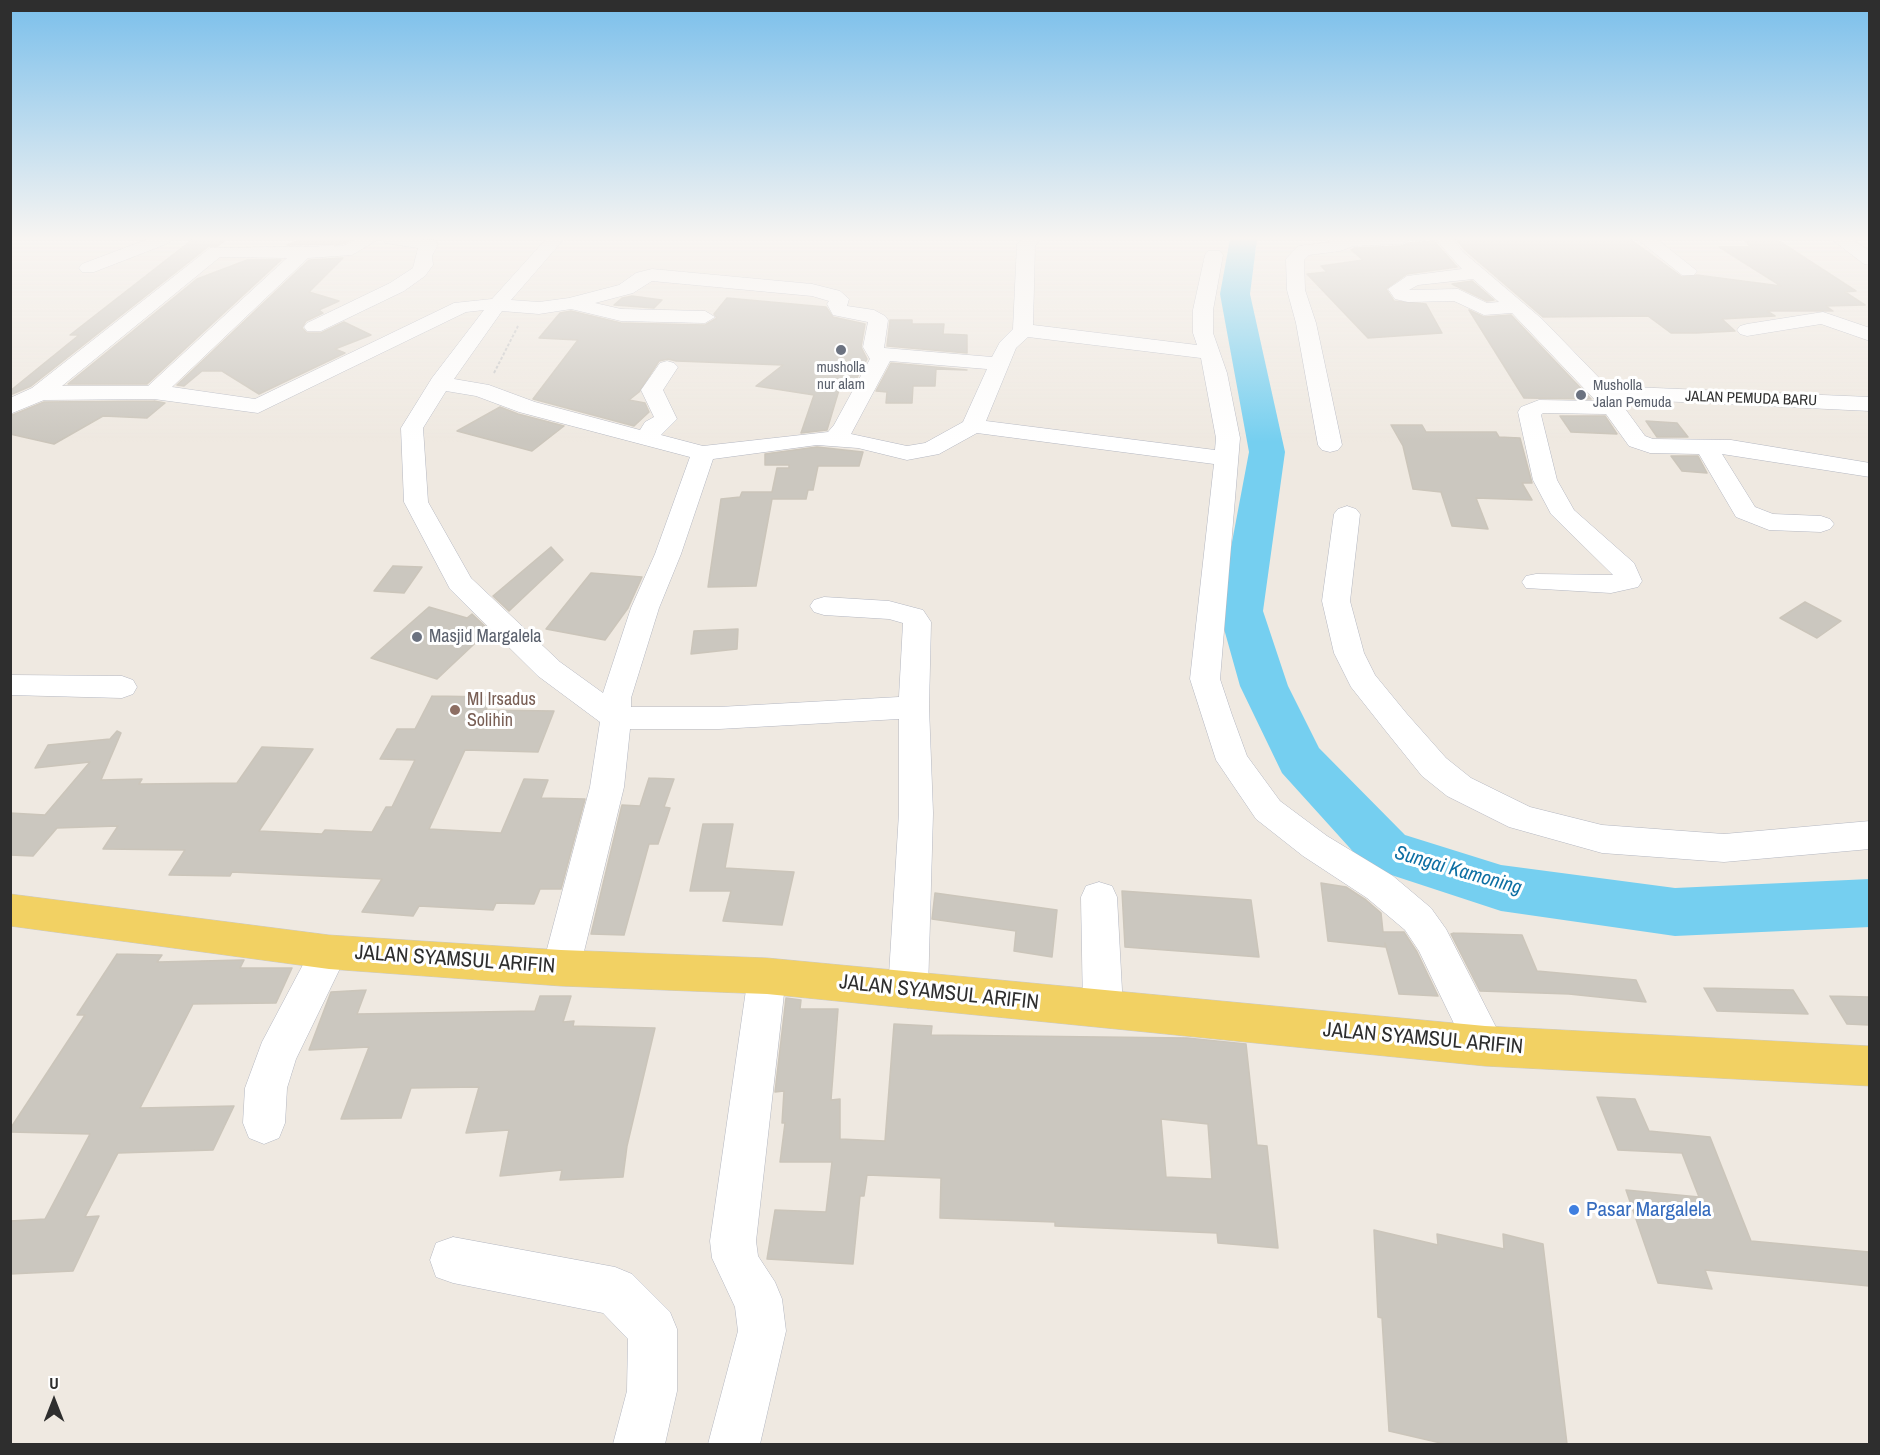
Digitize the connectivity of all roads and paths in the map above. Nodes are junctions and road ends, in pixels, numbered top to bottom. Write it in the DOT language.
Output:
graph roads {
  1 [pos="147,307"];
  2 [pos="245,307"];
  3 [pos="356,307"];
  4 [pos="463,307"];
  5 [pos="496,307"];
  6 [pos="524,307"];
  7 [pos="548,307"];
  8 [pos="583,307"];
  9 [pos="839,307"];
  10 [pos="1024,307"];
  11 [pos="1204,307"];
  12 [pos="1301,307"];
  13 [pos="1480,307"];
  14 [pos="1516,307"];
  15 [pos="539,308"];
  16 [pos="705,317"];
  17 [pos="314,327"];
  18 [pos="1023,330"];
  19 [pos="1747,330"];
  20 [pos="1869,335"];
  21 [pos="1210,353"];
  22 [pos="882,356"];
  23 [pos="999,364"];
  24 [pos="667,367"];
  25 [pos="440,383"];
  26 [pos="481,390"];
  27 [pos="154,392"];
  28 [pos="40,393"];
  29 [pos="1607,400"];
  30 [pos="1869,404"];
  31 [pos="10,407"];
  32 [pos="973,426"];
  33 [pos="647,438"];
  34 [pos="834,439"];
  35 [pos="1330,445"];
  36 [pos="1706,446"];
  37 [pos="703,453"];
  38 [pos="1226,459"];
  39 [pos="1869,470"];
  40 [pos="1347,514"];
  41 [pos="1821,524"];
  42 [pos="1536,582"];
  43 [pos="824,606"];
  44 [pos="10,686"];
  45 [pos="122,687"];
  46 [pos="914,707"];
  47 [pos="616,718"];
  48 [pos="1869,835"];
  49 [pos="1100,897"];
  50 [pos="10,910"];
  51 [pos="329,952"];
  52 [pos="561,968"];
  53 [pos="767,976"];
  54 [pos="908,991"];
  55 [pos="1103,1009"];
  56 [pos="1485,1046"];
  57 [pos="1869,1066"];
  58 [pos="264,1124"];
  59 [pos="453,1260"];
  60 [pos="639,1444"];
  61 [pos="734,1444"];
  1 -- 28 [label="street"];
  2 -- 27 [label="street"];
  3 -- 17 [label="street"];
  4 -- 27 [label="street"];
  5 -- 25 [label="street"];
  6 -- 15 [label="street"];
  7 -- 15 [label="street"];
  8 -- 16 [label="street"];
  9 -- 22 [label="street"];
  10 -- 18 [label="street"];
  11 -- 21 [label="street"];
  12 -- 35 [label="street"];
  13 -- 14 [label="street"];
  14 -- 29 [label="street"];
  15 -- 26 [label="path"];
  18 -- 21 [label="street"];
  18 -- 23 [label="street"];
  19 -- 20 [label="street"];
  21 -- 38 [label="street"];
  22 -- 23 [label="street"];
  22 -- 34 [label="street"];
  23 -- 32 [label="street"];
  24 -- 33 [label="street"];
  25 -- 26 [label="street"];
  25 -- 47 [label="street"];
  26 -- 33 [label="street"];
  27 -- 28 [label="street"];
  28 -- 31 [label="street"];
  29 -- 30 [label="street, JALAN PEMUDA BARU"];
  29 -- 36 [label="street"];
  29 -- 42 [label="street, JALAN PEMUDA BARU"];
  32 -- 34 [label="street"];
  32 -- 38 [label="street"];
  33 -- 37 [label="street"];
  34 -- 37 [label="street"];
  36 -- 39 [label="street"];
  36 -- 41 [label="street"];
  37 -- 47 [label="street"];
  38 -- 56 [label="street"];
  40 -- 48 [label="street"];
  43 -- 46 [label="street"];
  44 -- 45 [label="street"];
  46 -- 47 [label="street"];
  46 -- 54 [label="street"];
  47 -- 52 [label="street"];
  49 -- 55 [label="street"];
  50 -- 51 [label="main road, JALAN SYAMSUL ARIFIN"];
  51 -- 52 [label="main road, JALAN SYAMSUL ARIFIN"];
  51 -- 58 [label="street"];
  52 -- 53 [label="main road, JALAN SYAMSUL ARIFIN"];
  53 -- 54 [label="main road, JALAN SYAMSUL ARIFIN"];
  53 -- 61 [label="street"];
  54 -- 55 [label="main road, JALAN SYAMSUL ARIFIN"];
  55 -- 56 [label="main road, JALAN SYAMSUL ARIFIN"];
  56 -- 57 [label="main road, JALAN SYAMSUL ARIFIN"];
  59 -- 60 [label="street"];
}
